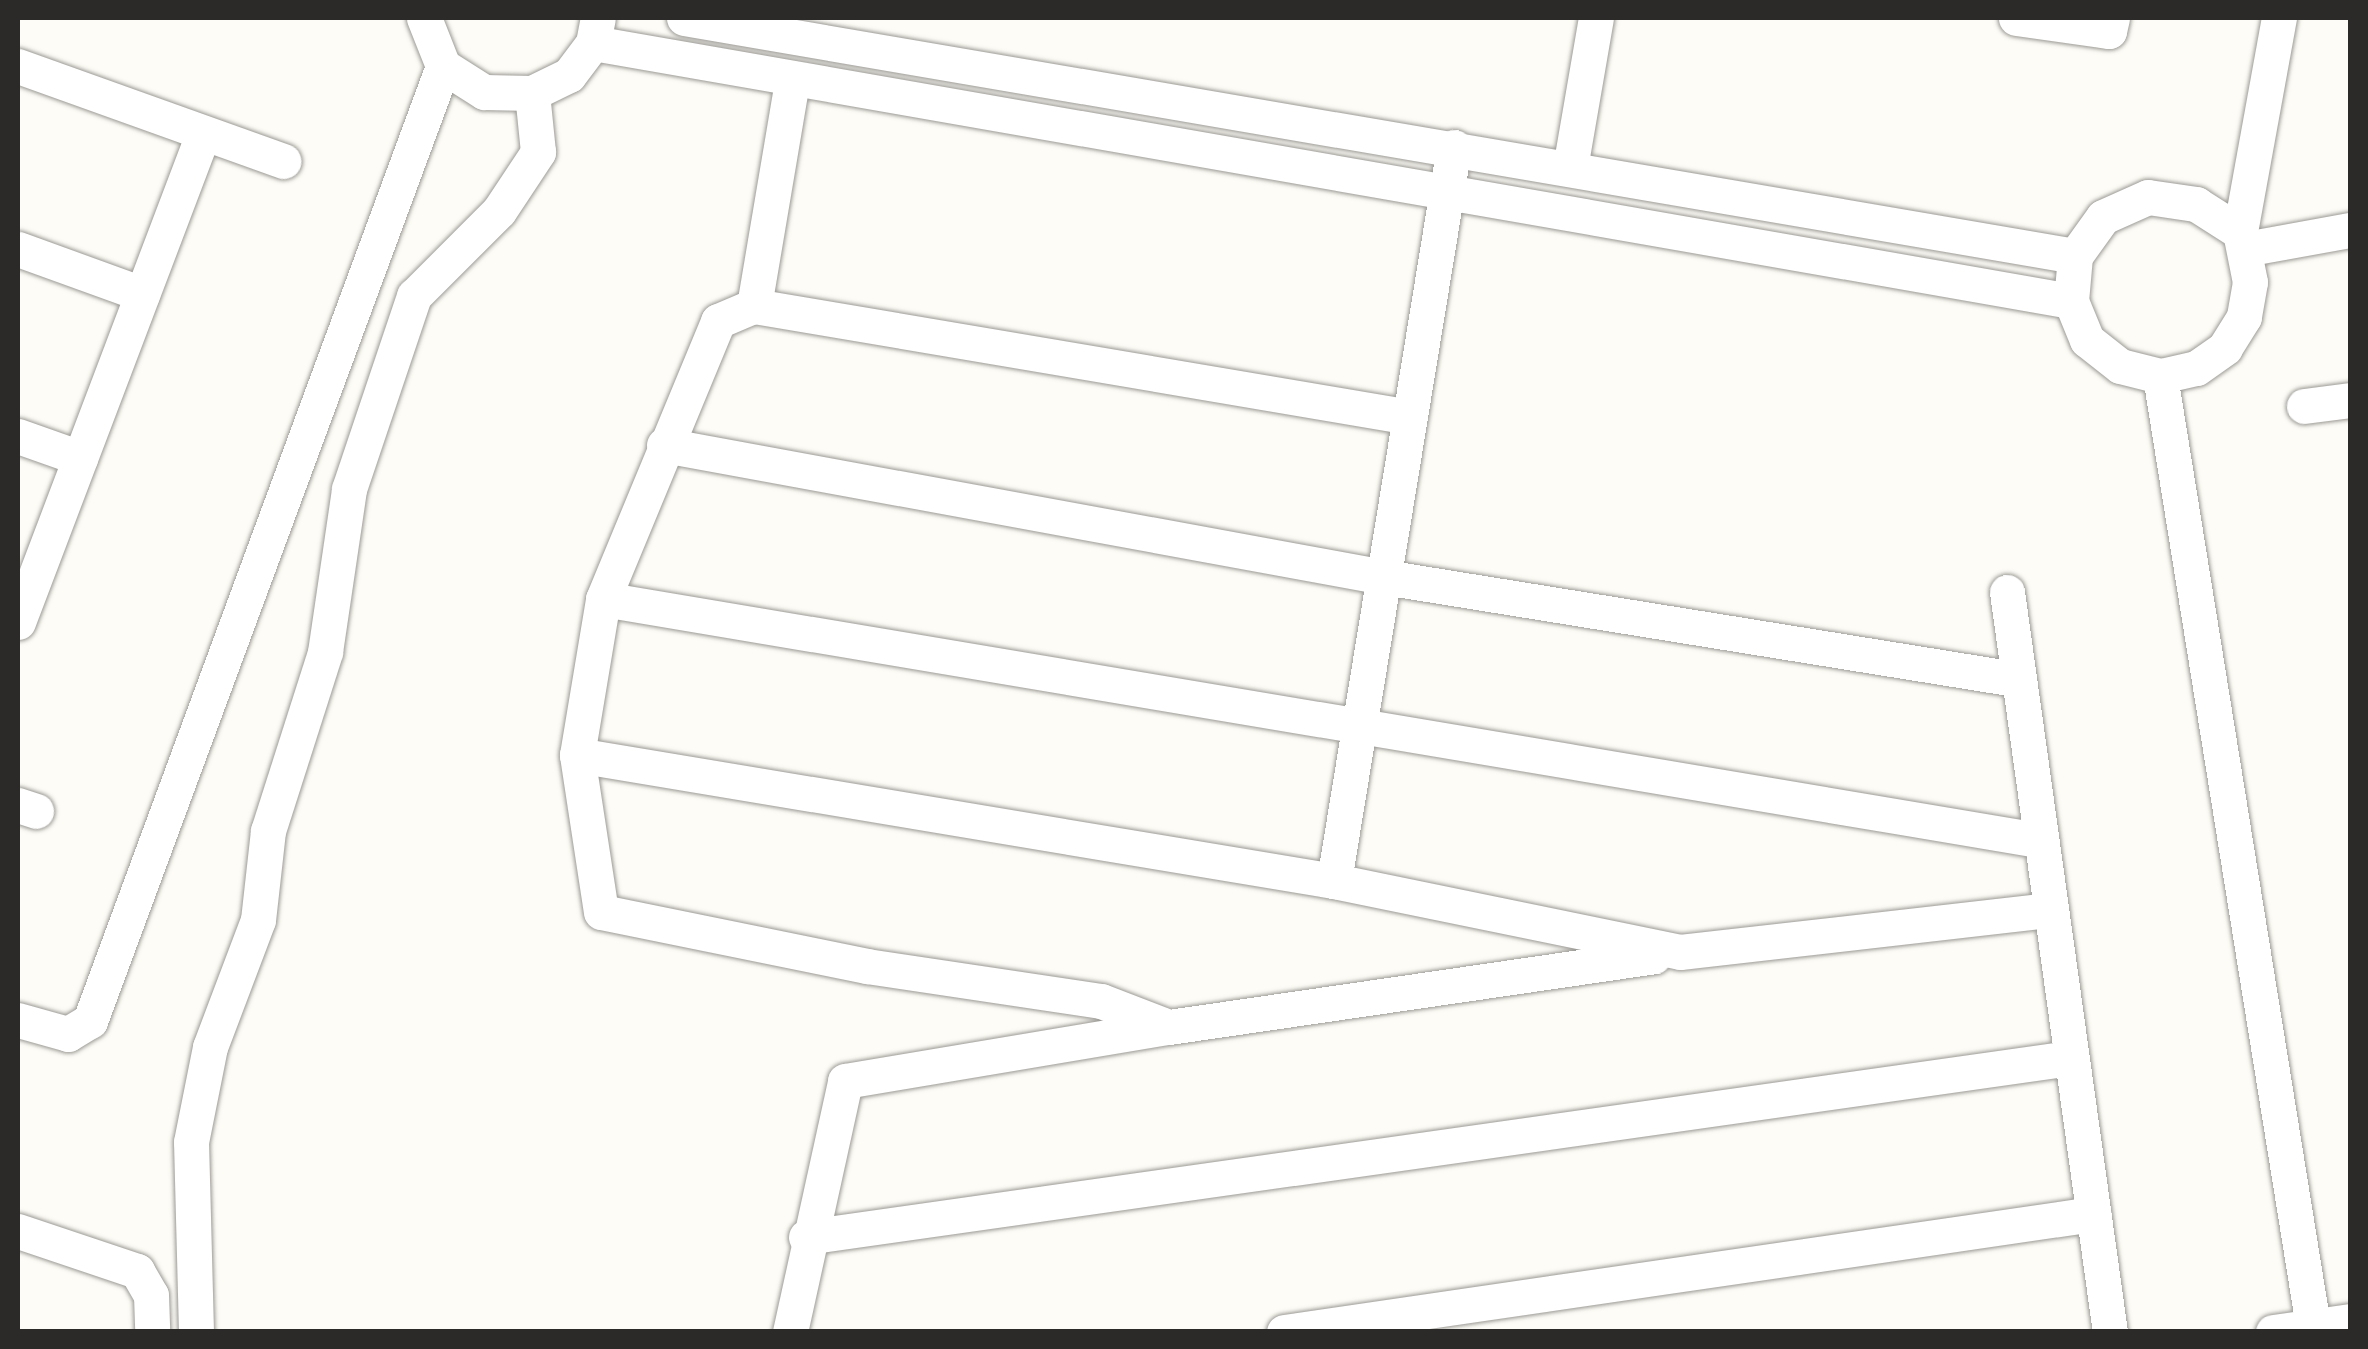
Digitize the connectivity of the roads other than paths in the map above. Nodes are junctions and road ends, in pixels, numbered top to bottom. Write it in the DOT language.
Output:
graph roads {
  1 [pos="424,18"];
  2 [pos="684,18"];
  3 [pos="1596,18"];
  4 [pos="2016,18"];
  5 [pos="2112,18"];
  6 [pos="2278,18"];
  7 [pos="595,30"];
  8 [pos="18,66"];
  9 [pos="443,66"];
  10 [pos="792,81"];
  11 [pos="532,93"];
  12 [pos="203,134"];
  13 [pos="1454,147"];
  14 [pos="282,161"];
  15 [pos="1570,168"];
  16 [pos="1448,190"];
  17 [pos="2350,230"];
  18 [pos="2242,240"];
  19 [pos="18,249"];
  20 [pos="2075,256"];
  21 [pos="142,294"];
  22 [pos="2071,302"];
  23 [pos="754,306"];
  24 [pos="2160,376"];
  25 [pos="2350,400"];
  26 [pos="2304,406"];
  27 [pos="1410,417"];
  28 [pos="18,436"];
  29 [pos="664,445"];
  30 [pos="80,458"];
  31 [pos="1384,577"];
  32 [pos="2007,592"];
  33 [pos="603,599"];
  34 [pos="18,622"];
  35 [pos="2014,679"];
  36 [pos="1359,728"];
  37 [pos="577,755"];
  38 [pos="2038,840"];
  39 [pos="1334,881"];
  40 [pos="2048,910"];
  41 [pos="1680,952"];
  42 [pos="18,1020"];
  43 [pos="1169,1027"];
  44 [pos="2070,1058"];
  45 [pos="2093,1214"];
  46 [pos="18,1231"];
  47 [pos="806,1237"];
  48 [pos="2350,1321"];
  49 [pos="2314,1329"];
  50 [pos="152,1332"];
  51 [pos="196,1332"];
  52 [pos="790,1332"];
  53 [pos="1284,1332"];
  54 [pos="2110,1332"];
  55 [pos="2273,1332"];
  1 -- 9 [label="street"];
  2 -- 13 [label="street"];
  3 -- 15 [label="street"];
  4 -- 5 [label="street"];
  6 -- 18 [label="street"];
  7 -- 10 [label="street"];
  7 -- 11 [label="street"];
  8 -- 12 [label="street"];
  9 -- 11 [label="street"];
  9 -- 42 [label="street"];
  10 -- 16 [label="street"];
  10 -- 23 [label="street"];
  11 -- 51 [label="street"];
  12 -- 14 [label="street"];
  12 -- 21 [label="street"];
  13 -- 15 [label="street"];
  13 -- 16 [label="street"];
  15 -- 20 [label="street"];
  16 -- 22 [label="street"];
  16 -- 27 [label="street"];
  17 -- 18 [label="street"];
  18 -- 20 [label="street"];
  18 -- 24 [label="street"];
  19 -- 21 [label="street"];
  20 -- 22 [label="street"];
  21 -- 30 [label="street"];
  22 -- 24 [label="street"];
  23 -- 27 [label="street"];
  23 -- 29 [label="street"];
  24 -- 49 [label="street"];
  25 -- 26 [label="street"];
  27 -- 31 [label="street"];
  28 -- 30 [label="street"];
  29 -- 31 [label="street"];
  29 -- 33 [label="street"];
  30 -- 34 [label="street"];
  31 -- 35 [label="street"];
  31 -- 36 [label="street"];
  32 -- 35 [label="street"];
  33 -- 36 [label="street"];
  33 -- 37 [label="street"];
  35 -- 38 [label="street"];
  36 -- 38 [label="street"];
  36 -- 39 [label="street"];
  37 -- 39 [label="street"];
  37 -- 43 [label="street"];
  38 -- 40 [label="street"];
  39 -- 41 [label="street"];
  40 -- 41 [label="street"];
  40 -- 44 [label="street"];
  41 -- 43 [label="street"];
  43 -- 47 [label="street"];
  44 -- 45 [label="street"];
  44 -- 47 [label="street"];
  45 -- 53 [label="street"];
  45 -- 54 [label="street"];
  46 -- 50 [label="street"];
  47 -- 52 [label="street"];
  48 -- 49 [label="street"];
  49 -- 55 [label="street"];
}
